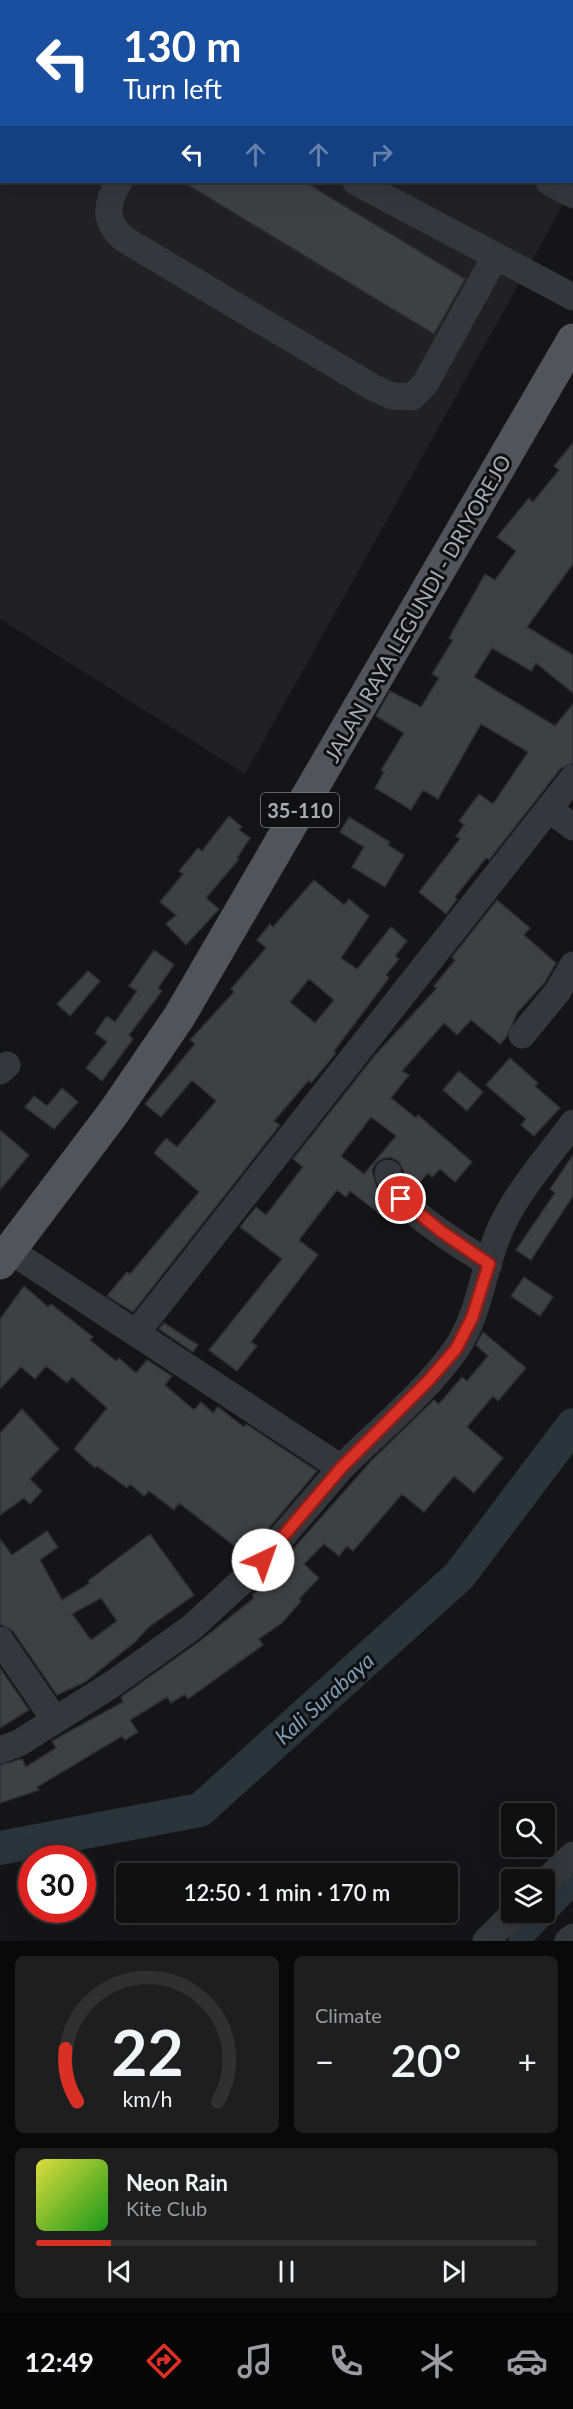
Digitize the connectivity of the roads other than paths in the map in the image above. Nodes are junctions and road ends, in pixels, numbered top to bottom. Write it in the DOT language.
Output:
graph roads {
  1 [pos="118,183"];
  2 [pos="358,183"];
  3 [pos="551,183"];
  4 [pos="573,195"];
  5 [pos="495,257"];
  6 [pos="573,297"];
  7 [pos="573,340"];
  8 [pos="573,778"];
  9 [pos="549,809"];
  10 [pos="573,827"];
  11 [pos="573,965"];
  12 [pos="522,1035"];
  13 [pos="573,1123"];
  14 [pos="388,1173"];
  15 [pos="5,1257"];
  16 [pos="489,1264"];
  17 [pos="137,1332"];
  18 [pos="341,1468"];
  19 [pos="0,1640"];
  20 [pos="55,1720"];
  21 [pos="0,1750"];
  22 [pos="573,1855"];
  23 [pos="555,1872"];
  24 [pos="504,1923"];
  25 [pos="573,1936"];
  26 [pos="486,1941"];
  27 [pos="568,1941"];
  1 -- 5 [label="street"];
  2 -- 5 [label="street"];
  3 -- 4 [label="street"];
  5 -- 6 [label="street"];
  7 -- 15 [label="main road, JALAN RAYA LEGUNDI - DRIYOREJO / 35-110"];
  8 -- 9 [label="street"];
  9 -- 10 [label="street"];
  9 -- 17 [label="street"];
  11 -- 12 [label="street"];
  13 -- 16 [label="street"];
  14 -- 16 [label="street"];
  15 -- 17 [label="street"];
  16 -- 18 [label="street"];
  17 -- 18 [label="street"];
  18 -- 20 [label="street"];
  19 -- 20 [label="street"];
  20 -- 21 [label="street"];
  22 -- 23 [label="street"];
  24 -- 26 [label="street"];
  25 -- 27 [label="street"];
}
